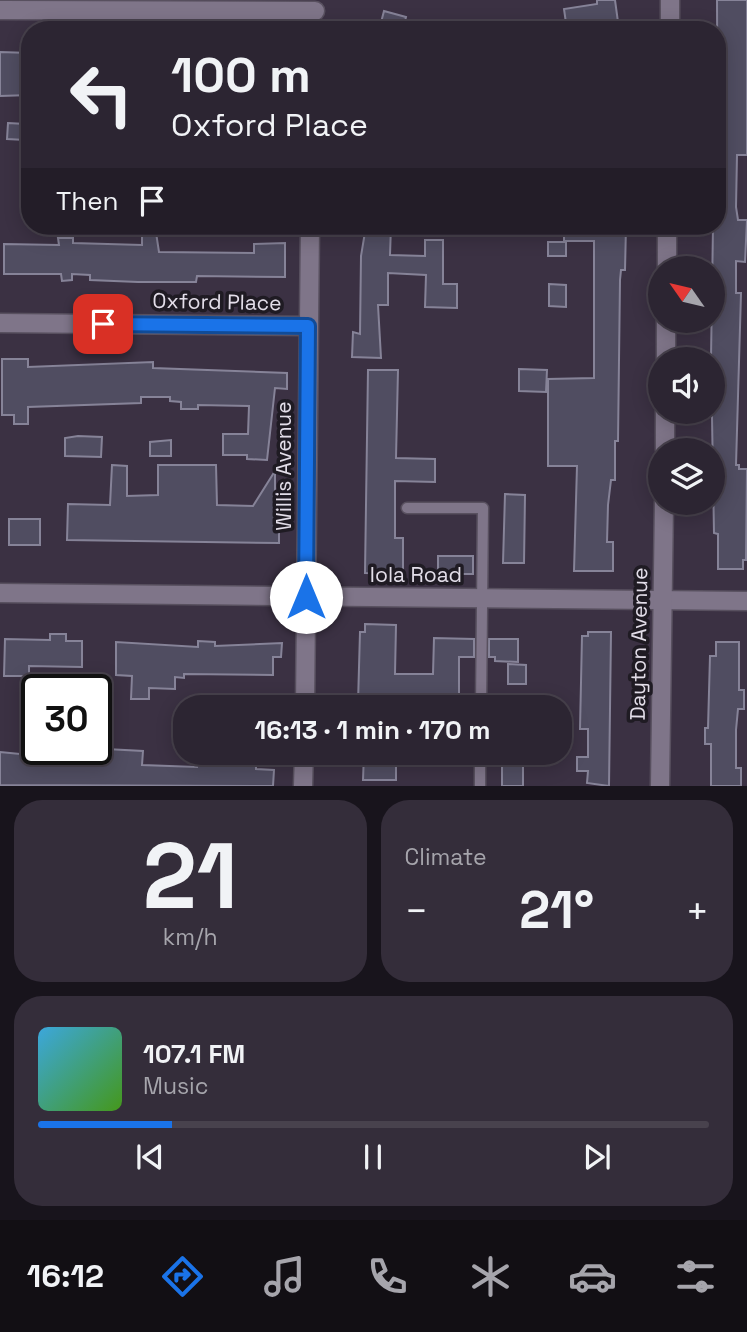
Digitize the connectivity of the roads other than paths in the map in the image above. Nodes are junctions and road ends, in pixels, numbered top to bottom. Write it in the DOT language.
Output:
graph roads {
  1 [pos="670,0"];
  2 [pos="315,5"];
  3 [pos="0,10"];
  4 [pos="670,21"];
  5 [pos="310,235"];
  6 [pos="667,235"];
  7 [pos="667,256"];
  8 [pos="0,323"];
  9 [pos="308,326"];
  10 [pos="407,508"];
  11 [pos="664,515"];
  12 [pos="0,593"];
  13 [pos="306,597"];
  14 [pos="482,598"];
  15 [pos="663,599"];
  16 [pos="747,601"];
  17 [pos="304,695"];
  18 [pos="481,695"];
  19 [pos="304,765"];
  20 [pos="480,765"];
  21 [pos="303,786"];
  22 [pos="480,786"];
  23 [pos="660,786"];
  1 -- 4 [label="street"];
  2 -- 3 [label="street"];
  5 -- 9 [label="street, Willis Avenue"];
  6 -- 7 [label="street"];
  8 -- 9 [label="street, Oxford Place"];
  9 -- 13 [label="street, Willis Avenue"];
  10 -- 14 [label="lane"];
  11 -- 15 [label="street, Dayton Avenue"];
  12 -- 13 [label="street, Iola Road"];
  13 -- 14 [label="street, Iola Road"];
  13 -- 17 [label="street, Willis Avenue"];
  14 -- 15 [label="street, Iola Road"];
  14 -- 18 [label="lane"];
  15 -- 16 [label="street, Iola Road"];
  15 -- 23 [label="street, Dayton Avenue"];
  19 -- 21 [label="street"];
  20 -- 22 [label="lane"];
}
